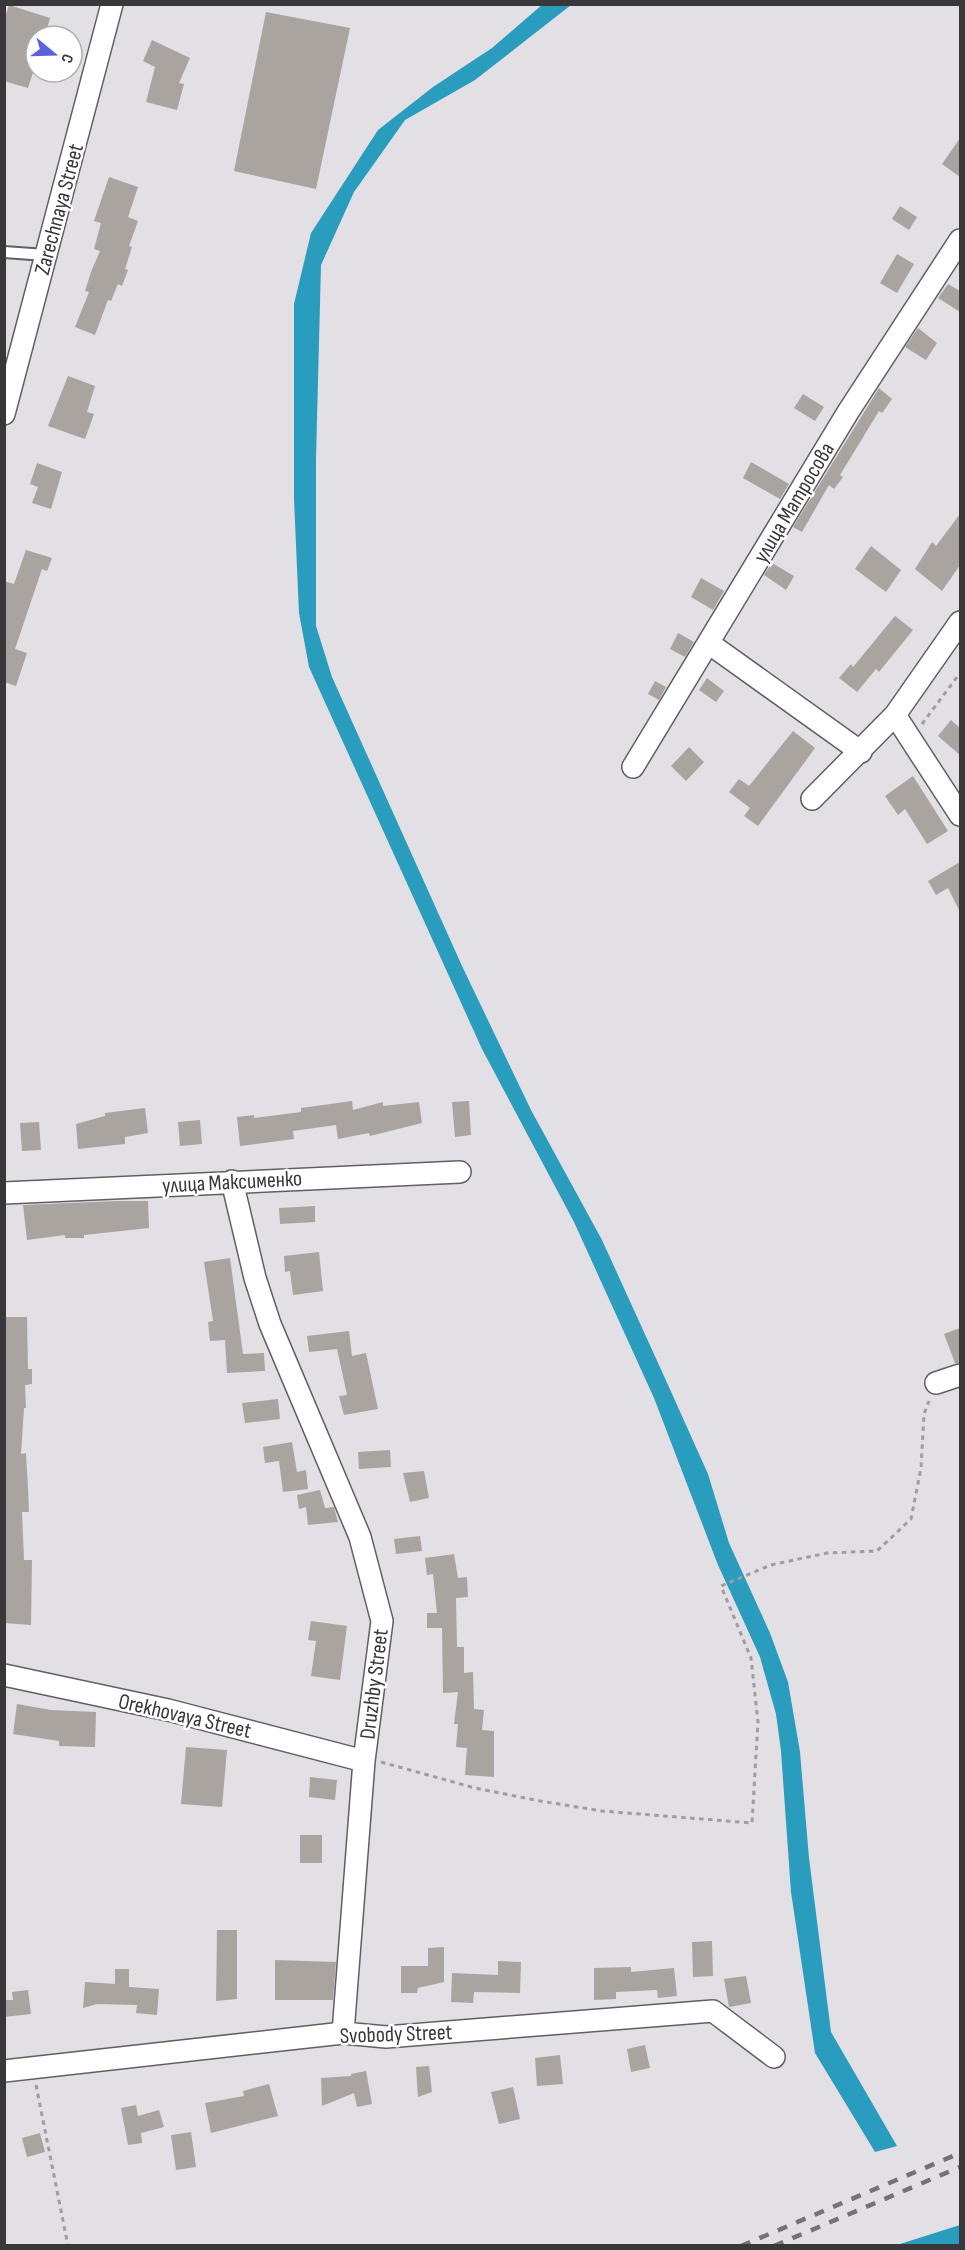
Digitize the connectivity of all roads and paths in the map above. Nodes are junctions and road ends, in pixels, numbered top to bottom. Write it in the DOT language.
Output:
graph roads {
  1 [pos="112,4"];
  2 [pos="960,240"];
  3 [pos="4,252"];
  4 [pos="46,255"];
  5 [pos="4,414"];
  6 [pos="960,622"];
  7 [pos="710,644"];
  8 [pos="960,673"];
  9 [pos="895,715"];
  10 [pos="911,738"];
  11 [pos="861,752"];
  12 [pos="633,767"];
  13 [pos="812,799"];
  14 [pos="960,815"];
  15 [pos="460,1172"];
  16 [pos="232,1180"];
  17 [pos="4,1193"];
  18 [pos="960,1375"];
  19 [pos="936,1383"];
  20 [pos="4,1675"];
  21 [pos="364,1761"];
  22 [pos="343,2033"];
  23 [pos="774,2058"];
  24 [pos="33,2067"];
  25 [pos="4,2071"];
  26 [pos="68,2246"];
  1 -- 4 [label="street, Zarechnaya Street"];
  2 -- 7 [label="street, улица Матросова"];
  3 -- 4 [label="lane"];
  4 -- 5 [label="street, Zarechnaya Street"];
  6 -- 9 [label="street"];
  7 -- 11 [label="street"];
  7 -- 12 [label="street, улица Матросова"];
  8 -- 10 [label="path"];
  9 -- 10 [label="street"];
  9 -- 11 [label="street"];
  10 -- 14 [label="street"];
  11 -- 13 [label="street"];
  15 -- 16 [label="street, улица Максименко"];
  16 -- 17 [label="street, улица Максименко"];
  16 -- 21 [label="street, Druzhby Street"];
  18 -- 19 [label="street"];
  19 -- 21 [label="path"];
  20 -- 21 [label="street, Orekhovaya Street"];
  21 -- 22 [label="street, Druzhby Street"];
  22 -- 23 [label="street, Svobody Street"];
  22 -- 24 [label="street, Svobody Street"];
  24 -- 25 [label="street, Svobody Street"];
  24 -- 26 [label="path"];
}
